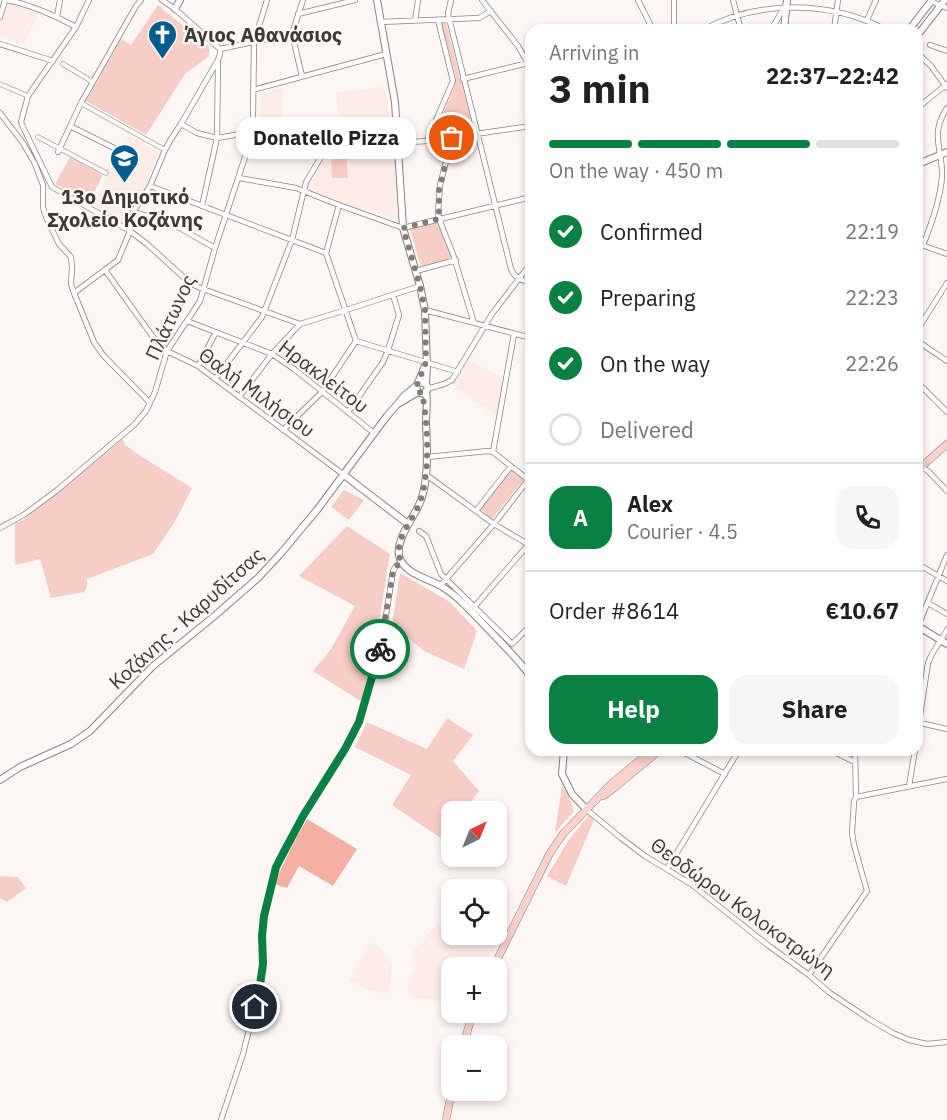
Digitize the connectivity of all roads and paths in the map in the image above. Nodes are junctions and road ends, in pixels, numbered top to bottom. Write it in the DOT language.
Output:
graph roads {
  1 [pos="6,0"];
  2 [pos="60,0"];
  3 [pos="89,0"];
  4 [pos="141,0"];
  5 [pos="162,0"];
  6 [pos="180,0"];
  7 [pos="267,0"];
  8 [pos="303,0"];
  9 [pos="355,0"];
  10 [pos="377,0"];
  11 [pos="418,0"];
  12 [pos="451,0"];
  13 [pos="482,0"];
  14 [pos="638,0"];
  15 [pos="674,0"];
  16 [pos="733,0"];
  17 [pos="838,0"];
  18 [pos="876,0"];
  19 [pos="931,0"];
  20 [pos="343,1"];
  21 [pos="29,2"];
  22 [pos="787,2"];
  23 [pos="944,5"];
  24 [pos="176,9"];
  25 [pos="837,9"];
  26 [pos="491,11"];
  27 [pos="298,14"];
  28 [pos="737,14"];
  29 [pos="0,17"];
  30 [pos="57,17"];
  31 [pos="449,19"];
  32 [pos="438,20"];
  33 [pos="867,20"];
  34 [pos="415,21"];
  35 [pos="380,22"];
  36 [pos="650,24"];
  37 [pos="674,24"];
  38 [pos="716,24"];
  39 [pos="740,24"];
  40 [pos="774,24"];
  41 [pos="785,24"];
  42 [pos="835,24"];
  43 [pos="875,24"];
  44 [pos="913,24"];
  45 [pos="76,27"];
  46 [pos="923,29"];
  47 [pos="292,34"];
  48 [pos="254,42"];
  49 [pos="0,44"];
  50 [pos="930,45"];
  51 [pos="220,49"];
  52 [pos="947,51"];
  53 [pos="386,54"];
  54 [pos="525,58"];
  55 [pos="923,59"];
  56 [pos="218,60"];
  57 [pos="53,61"];
  58 [pos="63,64"];
  59 [pos="525,64"];
  60 [pos="302,76"];
  61 [pos="208,77"];
  62 [pos="464,79"];
  63 [pos="93,82"];
  64 [pos="0,84"];
  65 [pos="218,84"];
  66 [pos="946,86"];
  67 [pos="253,90"];
  68 [pos="28,96"];
  69 [pos="81,103"];
  70 [pos="923,104"];
  71 [pos="947,108"];
  72 [pos="0,113"];
  73 [pos="181,124"];
  74 [pos="70,126"];
  75 [pos="525,127"];
  76 [pos="252,132"];
  77 [pos="478,134"];
  78 [pos="38,137"];
  79 [pos="218,138"];
  80 [pos="452,138"];
  81 [pos="427,141"];
  82 [pos="398,144"];
  83 [pos="327,147"];
  84 [pos="58,150"];
  85 [pos="118,150"];
  86 [pos="165,150"];
  87 [pos="944,154"];
  88 [pos="923,162"];
  89 [pos="106,173"];
  90 [pos="239,178"];
  91 [pos="150,186"];
  92 [pos="52,187"];
  93 [pos="304,191"];
  94 [pos="44,194"];
  95 [pos="525,198"];
  96 [pos="339,205"];
  97 [pos="202,206"];
  98 [pos="495,206"];
  99 [pos="133,212"];
  100 [pos="226,215"];
  101 [pos="439,219"];
  102 [pos="403,228"];
  103 [pos="130,231"];
  104 [pos="292,240"];
  105 [pos="924,245"];
  106 [pos="215,248"];
  107 [pos="326,253"];
  108 [pos="947,254"];
  109 [pos="456,260"];
  110 [pos="105,270"];
  111 [pos="416,271"];
  112 [pos="525,272"];
  113 [pos="519,280"];
  114 [pos="525,282"];
  115 [pos="947,283"];
  116 [pos="420,286"];
  117 [pos="203,290"];
  118 [pos="74,293"];
  119 [pos="393,295"];
  120 [pos="265,310"];
  121 [pos="346,310"];
  122 [pos="425,310"];
  123 [pos="187,321"];
  124 [pos="923,321"];
  125 [pos="474,323"];
  126 [pos="300,324"];
  127 [pos="484,326"];
  128 [pos="216,332"];
  129 [pos="514,334"];
  130 [pos="525,337"];
  131 [pos="356,341"];
  132 [pos="243,342"];
  133 [pos="923,345"];
  134 [pos="167,351"];
  135 [pos="388,351"];
  136 [pos="272,354"];
  137 [pos="947,361"];
  138 [pos="426,362"];
  139 [pos="198,366"];
  140 [pos="458,372"];
  141 [pos="215,379"];
  142 [pos="422,388"];
  143 [pos="923,388"];
  144 [pos="322,392"];
  145 [pos="239,397"];
  146 [pos="150,403"];
  147 [pos="348,412"];
  148 [pos="947,412"];
  149 [pos="284,430"];
  150 [pos="374,433"];
  151 [pos="947,444"];
  152 [pos="493,452"];
  153 [pos="427,457"];
  154 [pos="923,463"];
  155 [pos="511,466"];
  156 [pos="923,467"];
  157 [pos="425,474"];
  158 [pos="344,475"];
  159 [pos="525,476"];
  160 [pos="525,485"];
  161 [pos="947,490"];
  162 [pos="476,511"];
  163 [pos="408,524"];
  164 [pos="494,524"];
  165 [pos="0,528"];
  166 [pos="419,531"];
  167 [pos="525,542"];
  168 [pos="525,551"];
  169 [pos="947,555"];
  170 [pos="402,563"];
  171 [pos="923,567"];
  172 [pos="938,576"];
  173 [pos="447,578"];
  174 [pos="947,581"];
  175 [pos="440,586"];
  176 [pos="928,603"];
  177 [pos="475,606"];
  178 [pos="923,613"];
  179 [pos="947,615"];
  180 [pos="923,630"];
  181 [pos="947,630"];
  182 [pos="525,631"];
  183 [pos="944,642"];
  184 [pos="510,647"];
  185 [pos="525,668"];
  186 [pos="923,693"];
  187 [pos="923,724"];
  188 [pos="947,729"];
  189 [pos="564,756"];
  190 [pos="645,756"];
  191 [pos="653,756"];
  192 [pos="690,756"];
  193 [pos="736,756"];
  194 [pos="842,756"];
  195 [pos="855,756"];
  196 [pos="914,756"];
  197 [pos="855,762"];
  198 [pos="725,774"];
  199 [pos="1,778"];
  200 [pos="947,779"];
  201 [pos="909,786"];
  202 [pos="856,797"];
  203 [pos="598,798"];
  204 [pos="586,809"];
  205 [pos="667,869"];
  206 [pos="498,957"];
  207 [pos="809,975"];
  208 [pos="947,1042"];
  209 [pos="450,1101"];
  210 [pos="221,1120"];
  211 [pos="446,1120"];
  1 -- 21 [label="street"];
  1 -- 29 [label="street"];
  2 -- 30 [label="street"];
  3 -- 45 [label="street"];
  4 -- 63 [label="street"];
  5 -- 24 [label="street"];
  6 -- 24 [label="street"];
  7 -- 48 [label="street, Πλάτωνος"];
  8 -- 27 [label="street"];
  9 -- 20 [label="street"];
  10 -- 35 [label="street"];
  11 -- 34 [label="street"];
  12 -- 31 [label="street"];
  13 -- 26 [label="street"];
  14 -- 36 [label="street"];
  15 -- 37 [label="street"];
  16 -- 28 [label="street"];
  17 -- 25 [label="street"];
  18 -- 33 [label="street"];
  19 -- 23 [label="street"];
  19 -- 44 [label="street"];
  20 -- 27 [label="street"];
  21 -- 30 [label="street"];
  22 -- 25 [label="street"];
  22 -- 28 [label="street"];
  22 -- 40 [label="street"];
  22 -- 41 [label="street"];
  23 -- 46 [label="street"];
  24 -- 51 [label="street"];
  25 -- 33 [label="street"];
  25 -- 42 [label="street"];
  26 -- 31 [label="street"];
  26 -- 54 [label="street"];
  27 -- 47 [label="street"];
  28 -- 38 [label="street"];
  28 -- 39 [label="street"];
  30 -- 45 [label="street"];
  31 -- 32 [label="street"];
  31 -- 62 [label="street"];
  32 -- 34 [label="street"];
  32 -- 81 [label="street"];
  33 -- 43 [label="street"];
  34 -- 35 [label="street"];
  35 -- 53 [label="street"];
  45 -- 57 [label="street"];
  47 -- 48 [label="street"];
  47 -- 60 [label="street"];
  48 -- 51 [label="street"];
  48 -- 67 [label="street, Πλάτωνος"];
  49 -- 57 [label="street"];
  50 -- 52 [label="street"];
  51 -- 56 [label="street"];
  53 -- 60 [label="street"];
  53 -- 82 [label="street"];
  55 -- 66 [label="street"];
  56 -- 61 [label="street"];
  56 -- 65 [label="street"];
  57 -- 68 [label="street"];
  58 -- 63 [label="street"];
  59 -- 62 [label="street"];
  60 -- 67 [label="street"];
  61 -- 65 [label="street"];
  61 -- 73 [label="street"];
  62 -- 77 [label="street"];
  63 -- 69 [label="street"];
  64 -- 68 [label="street"];
  65 -- 79 [label="street"];
  66 -- 70 [label="street"];
  67 -- 76 [label="street, Πλάτωνος"];
  68 -- 92 [label="street"];
  69 -- 74 [label="street"];
  69 -- 86 [label="street"];
  71 -- 87 [label="street"];
  72 -- 94 [label="street"];
  73 -- 79 [label="street"];
  73 -- 86 [label="street"];
  74 -- 84 [label="street"];
  74 -- 85 [label="street"];
  75 -- 77 [label="street"];
  76 -- 79 [label="street"];
  76 -- 83 [label="street"];
  76 -- 90 [label="street, Πλάτωνος"];
  77 -- 80 [label="street"];
  77 -- 98 [label="street"];
  78 -- 84 [label="street"];
  79 -- 97 [label="street"];
  80 -- 81 [label="street"];
  80 -- 101 [label="street"];
  81 -- 82 [label="street"];
  82 -- 83 [label="street"];
  82 -- 102 [label="street"];
  83 -- 93 [label="street"];
  84 -- 89 [label="street"];
  86 -- 91 [label="street"];
  87 -- 88 [label="street"];
  87 -- 105 [label="street"];
  90 -- 93 [label="street"];
  90 -- 100 [label="street, Πλάτωνος"];
  91 -- 97 [label="street"];
  91 -- 99 [label="street"];
  92 -- 94 [label="street"];
  92 -- 103 [label="street"];
  93 -- 96 [label="street"];
  93 -- 104 [label="street"];
  94 -- 118 [label="street"];
  95 -- 98 [label="street"];
  96 -- 102 [label="street"];
  96 -- 107 [label="street"];
  97 -- 100 [label="street"];
  98 -- 101 [label="street"];
  98 -- 113 [label="street"];
  99 -- 103 [label="street"];
  99 -- 106 [label="street"];
  100 -- 104 [label="street"];
  100 -- 106 [label="street, Πλάτωνος"];
  101 -- 102 [label="street"];
  101 -- 109 [label="street"];
  102 -- 111 [label="street"];
  103 -- 110 [label="street"];
  103 -- 117 [label="street"];
  104 -- 107 [label="street"];
  104 -- 120 [label="street"];
  105 -- 108 [label="street"];
  106 -- 117 [label="street, Πλάτωνος"];
  107 -- 121 [label="street"];
  109 -- 111 [label="street"];
  109 -- 125 [label="street"];
  110 -- 118 [label="street"];
  110 -- 134 [label="street, Θαλή Μιλήσιου"];
  111 -- 116 [label="street"];
  112 -- 113 [label="street"];
  113 -- 114 [label="street"];
  113 -- 127 [label="street"];
  115 -- 124 [label="street"];
  116 -- 119 [label="street"];
  116 -- 122 [label="street"];
  117 -- 120 [label="street"];
  117 -- 123 [label="street, Πλάτωνος"];
  118 -- 146 [label="street"];
  119 -- 121 [label="street"];
  119 -- 135 [label="street"];
  120 -- 126 [label="street"];
  120 -- 132 [label="street"];
  121 -- 126 [label="street"];
  121 -- 131 [label="street"];
  122 -- 125 [label="street"];
  122 -- 138 [label="street"];
  123 -- 128 [label="street, Ηρακλείτου"];
  123 -- 134 [label="street, Πλάτωνος"];
  125 -- 127 [label="street"];
  126 -- 136 [label="street"];
  127 -- 129 [label="street"];
  127 -- 140 [label="street"];
  128 -- 132 [label="street, Ηρακλείτου"];
  128 -- 139 [label="street"];
  129 -- 130 [label="street"];
  129 -- 152 [label="street"];
  131 -- 135 [label="street"];
  131 -- 144 [label="street"];
  132 -- 136 [label="street, Ηρακλείτου"];
  132 -- 141 [label="street"];
  133 -- 137 [label="street"];
  134 -- 139 [label="street, Θαλή Μιλήσιου"];
  134 -- 146 [label="street, Πλάτωνος"];
  135 -- 138 [label="street"];
  135 -- 147 [label="street"];
  136 -- 144 [label="street, Ηρακλείτου"];
  136 -- 145 [label="street"];
  138 -- 140 [label="street"];
  138 -- 142 [label="street"];
  139 -- 141 [label="street, Θαλή Μιλήσιου"];
  140 -- 142 [label="street"];
  141 -- 145 [label="street, Θαλή Μιλήσιου"];
  142 -- 150 [label="street, Κοζάνης - Καρυδίτσας"];
  142 -- 153 [label="street"];
  143 -- 148 [label="street"];
  144 -- 147 [label="street, Ηρακλείτου"];
  144 -- 149 [label="street"];
  145 -- 149 [label="street, Θαλή Μιλήσιου"];
  146 -- 165 [label="street, Πλάτωνος"];
  147 -- 150 [label="street, Ηρακλείτου"];
  149 -- 158 [label="street, Θαλή Μιλήσιου"];
  150 -- 158 [label="street, Κοζάνης - Καρυδίτσας"];
  151 -- 154 [label="main road"];
  152 -- 153 [label="street"];
  152 -- 155 [label="street"];
  153 -- 157 [label="street"];
  155 -- 159 [label="street"];
  155 -- 162 [label="street"];
  156 -- 161 [label="street"];
  157 -- 162 [label="street"];
  157 -- 163 [label="street"];
  158 -- 163 [label="street, Θαλή Μιλήσιου"];
  158 -- 199 [label="street, Κοζάνης - Καρυδίτσας"];
  160 -- 164 [label="street"];
  162 -- 164 [label="street"];
  163 -- 170 [label="street"];
  164 -- 167 [label="street"];
  164 -- 173 [label="street"];
  166 -- 173 [label="street"];
  168 -- 177 [label="street"];
  169 -- 172 [label="street"];
  170 -- 175 [label="street"];
  170 -- 210 [label="street"];
  171 -- 172 [label="street"];
  172 -- 174 [label="street"];
  172 -- 176 [label="street"];
  173 -- 175 [label="street"];
  173 -- 177 [label="street"];
  175 -- 184 [label="street"];
  176 -- 178 [label="street"];
  176 -- 179 [label="street"];
  177 -- 184 [label="street"];
  180 -- 183 [label="street"];
  181 -- 183 [label="street"];
  182 -- 184 [label="street"];
  183 -- 186 [label="street"];
  184 -- 185 [label="street"];
  187 -- 188 [label="street"];
  189 -- 204 [label="street, Θεοδώρου Κολοκοτρώνη"];
  190 -- 203 [label="main road"];
  191 -- 203 [label="main road"];
  192 -- 198 [label="street"];
  193 -- 198 [label="street"];
  194 -- 197 [label="street"];
  195 -- 197 [label="street"];
  196 -- 201 [label="street"];
  197 -- 202 [label="street"];
  198 -- 205 [label="street"];
  200 -- 201 [label="street"];
  201 -- 202 [label="street"];
  202 -- 207 [label="street"];
  203 -- 204 [label="main road"];
  204 -- 205 [label="street, Θεοδώρου Κολοκοτρώνη"];
  204 -- 206 [label="main road"];
  205 -- 207 [label="street, Θεοδώρου Κολοκοτρώνη"];
  207 -- 208 [label="street, Θεοδώρου Κολοκοτρώνη"];
  209 -- 211 [label="main road"];
}
